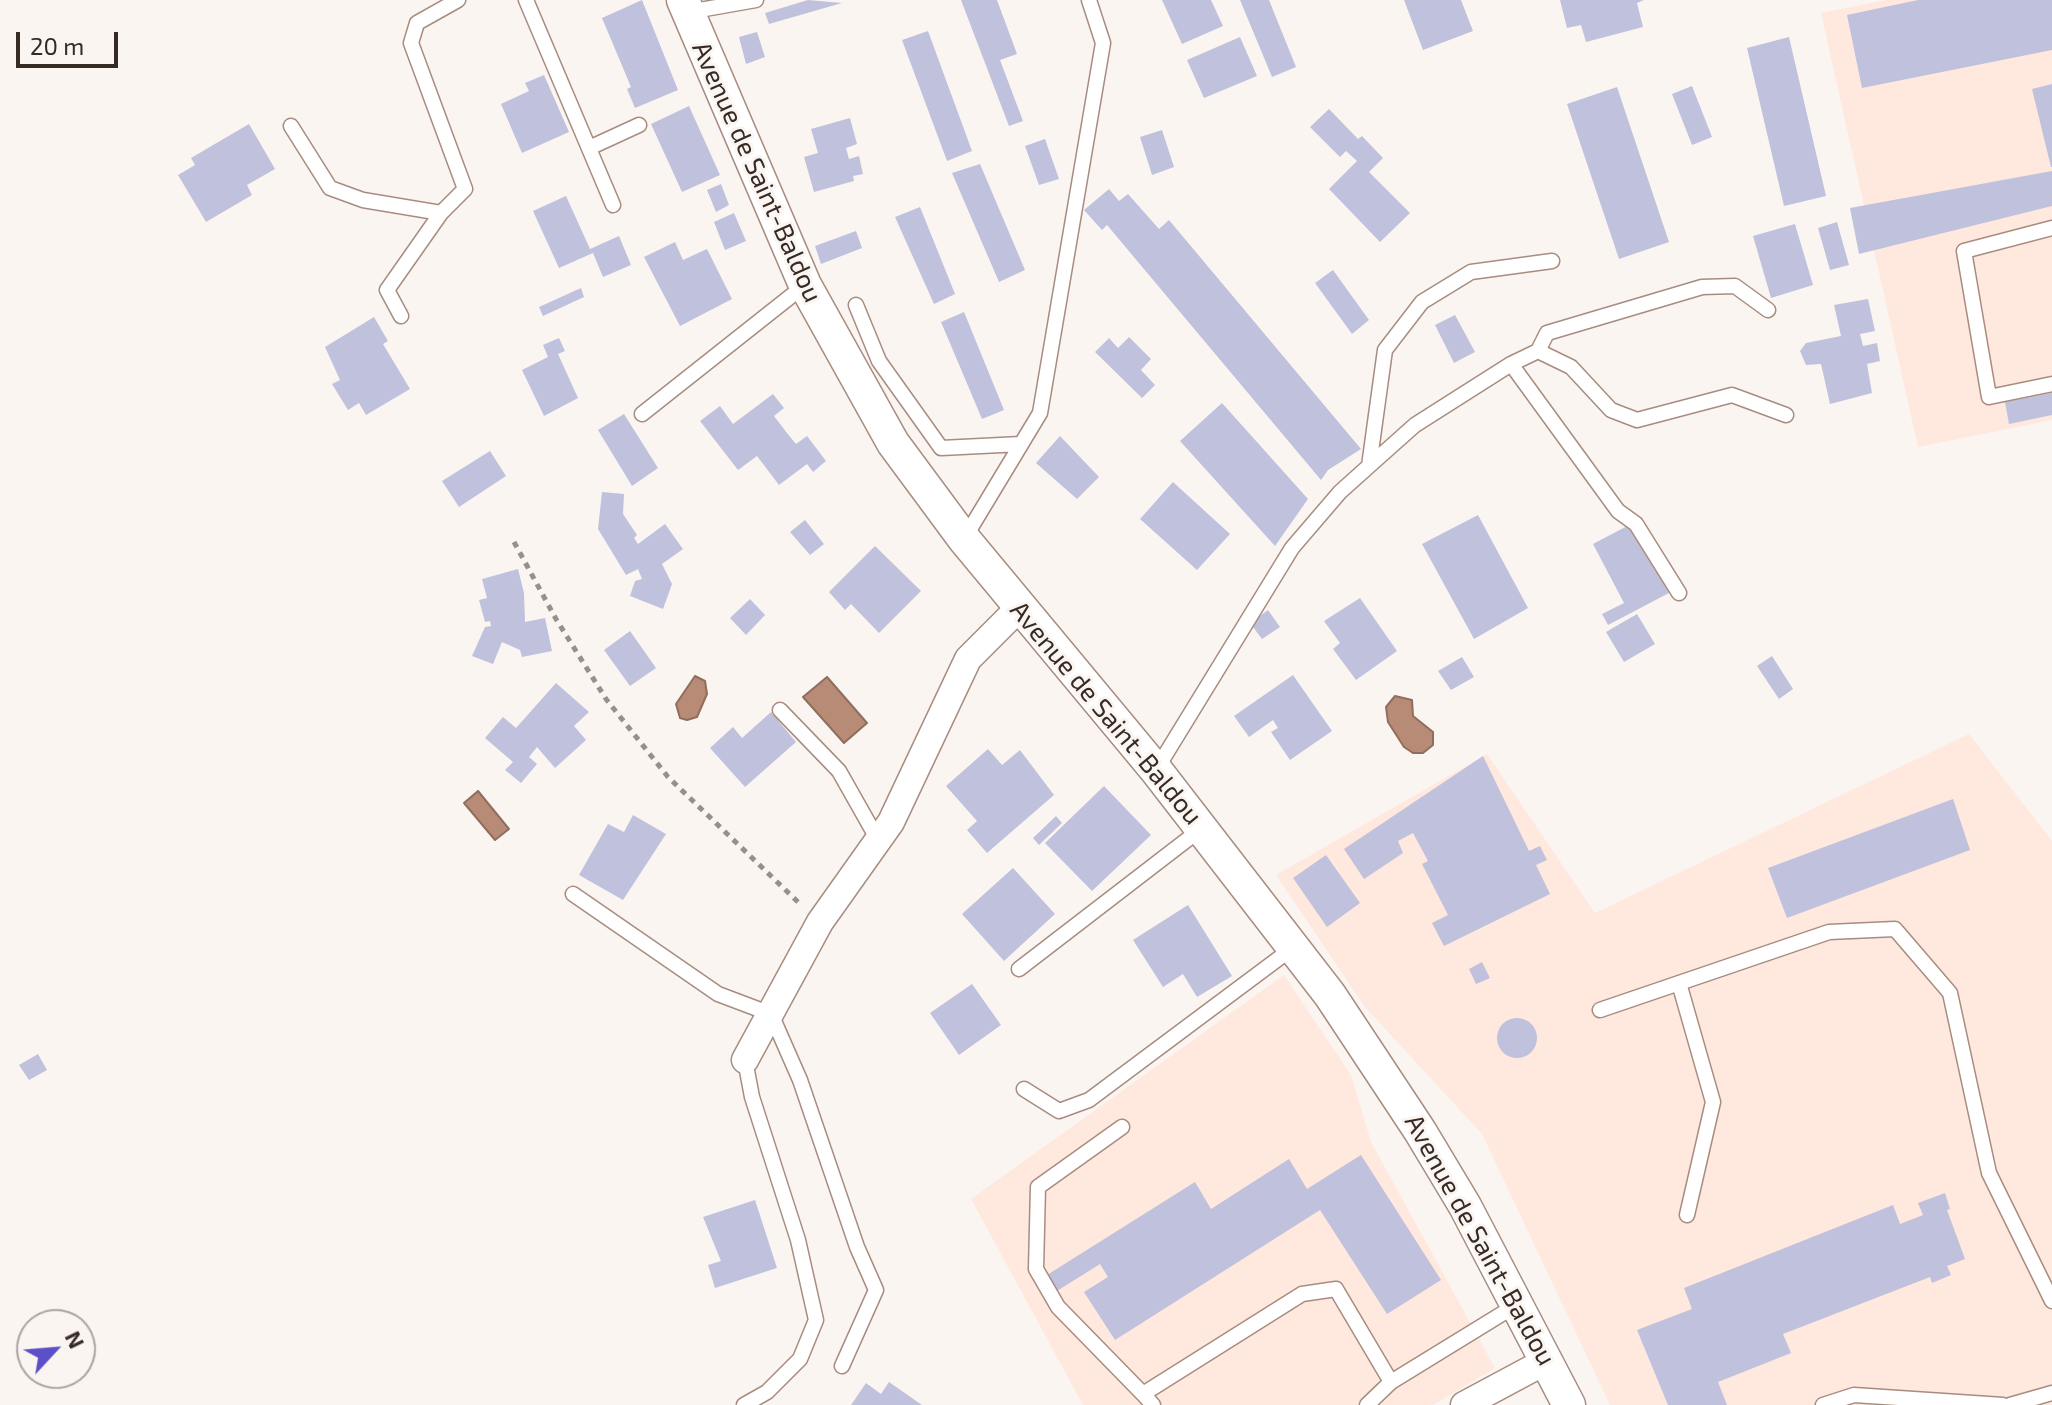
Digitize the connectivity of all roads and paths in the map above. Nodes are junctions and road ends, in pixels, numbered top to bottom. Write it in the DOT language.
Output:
graph roads {
  1 [pos="458,0"];
  2 [pos="526,0"];
  3 [pos="753,0"];
  4 [pos="1089,0"];
  5 [pos="685,6"];
  6 [pos="639,125"];
  7 [pos="291,126"];
  8 [pos="589,148"];
  9 [pos="613,205"];
  10 [pos="441,213"];
  11 [pos="2052,228"];
  12 [pos="1552,261"];
  13 [pos="805,285"];
  14 [pos="856,305"];
  15 [pos="1768,310"];
  16 [pos="401,316"];
  17 [pos="1538,351"];
  18 [pos="1511,364"];
  19 [pos="2052,384"];
  20 [pos="642,414"];
  21 [pos="1786,415"];
  22 [pos="1021,444"];
  23 [pos="1369,466"];
  24 [pos="964,539"];
  25 [pos="514,542"];
  26 [pos="1679,593"];
  27 [pos="1019,608"];
  28 [pos="780,710"];
  29 [pos="1156,770"];
  30 [pos="1201,828"];
  31 [pos="878,840"];
  32 [pos="573,894"];
  33 [pos="820,922"];
  34 [pos="1294,947"];
  35 [pos="1019,969"];
  36 [pos="1679,983"];
  37 [pos="1600,1010"];
  38 [pos="771,1014"];
  39 [pos="745,1060"];
  40 [pos="1024,1089"];
  41 [pos="1122,1127"];
  42 [pos="1687,1215"];
  43 [pos="2052,1301"];
  44 [pos="1518,1304"];
  45 [pos="1548,1360"];
  46 [pos="842,1366"];
  47 [pos="1391,1382"];
  48 [pos="2052,1393"];
  49 [pos="1148,1399"];
  50 [pos="744,1405"];
  51 [pos="1367,1405"];
  52 [pos="1464,1405"];
  53 [pos="1569,1405"];
  54 [pos="1823,1405"];
  55 [pos="2003,1405"];
  56 [pos="2010,1405"];
  1 -- 10 [label="lane"];
  2 -- 8 [label="lane"];
  3 -- 5 [label="lane"];
  4 -- 22 [label="lane"];
  5 -- 13 [label="street, Avenue de Saint-Baldou"];
  6 -- 8 [label="lane"];
  7 -- 10 [label="lane"];
  8 -- 9 [label="lane"];
  10 -- 16 [label="lane"];
  11 -- 19 [label="lane"];
  12 -- 23 [label="lane"];
  13 -- 20 [label="lane"];
  13 -- 24 [label="street, Avenue de Saint-Baldou"];
  14 -- 22 [label="lane"];
  15 -- 17 [label="lane"];
  17 -- 18 [label="lane"];
  17 -- 21 [label="lane"];
  18 -- 23 [label="lane"];
  18 -- 26 [label="lane"];
  22 -- 24 [label="lane"];
  23 -- 29 [label="lane"];
  24 -- 27 [label="street, Avenue de Saint-Baldou"];
  25 -- 33 [label="path"];
  27 -- 29 [label="street, Avenue de Saint-Baldou"];
  27 -- 31 [label="street"];
  28 -- 31 [label="lane"];
  29 -- 30 [label="street, Avenue de Saint-Baldou"];
  30 -- 34 [label="street, Avenue de Saint-Baldou"];
  30 -- 35 [label="lane"];
  31 -- 33 [label="street"];
  32 -- 38 [label="lane"];
  33 -- 38 [label="street"];
  34 -- 40 [label="lane"];
  34 -- 44 [label="street, Avenue de Saint-Baldou"];
  36 -- 37 [label="lane"];
  36 -- 42 [label="lane"];
  36 -- 43 [label="lane"];
  38 -- 39 [label="street"];
  38 -- 46 [label="lane"];
  39 -- 50 [label="lane"];
  41 -- 49 [label="lane"];
  44 -- 45 [label="street, Avenue de Saint-Baldou"];
  44 -- 47 [label="lane"];
  45 -- 52 [label="street"];
  45 -- 53 [label="street, Avenue de Saint-Baldou"];
  47 -- 49 [label="lane"];
  47 -- 51 [label="lane"];
  48 -- 56 [label="lane"];
  54 -- 55 [label="lane"];
}
